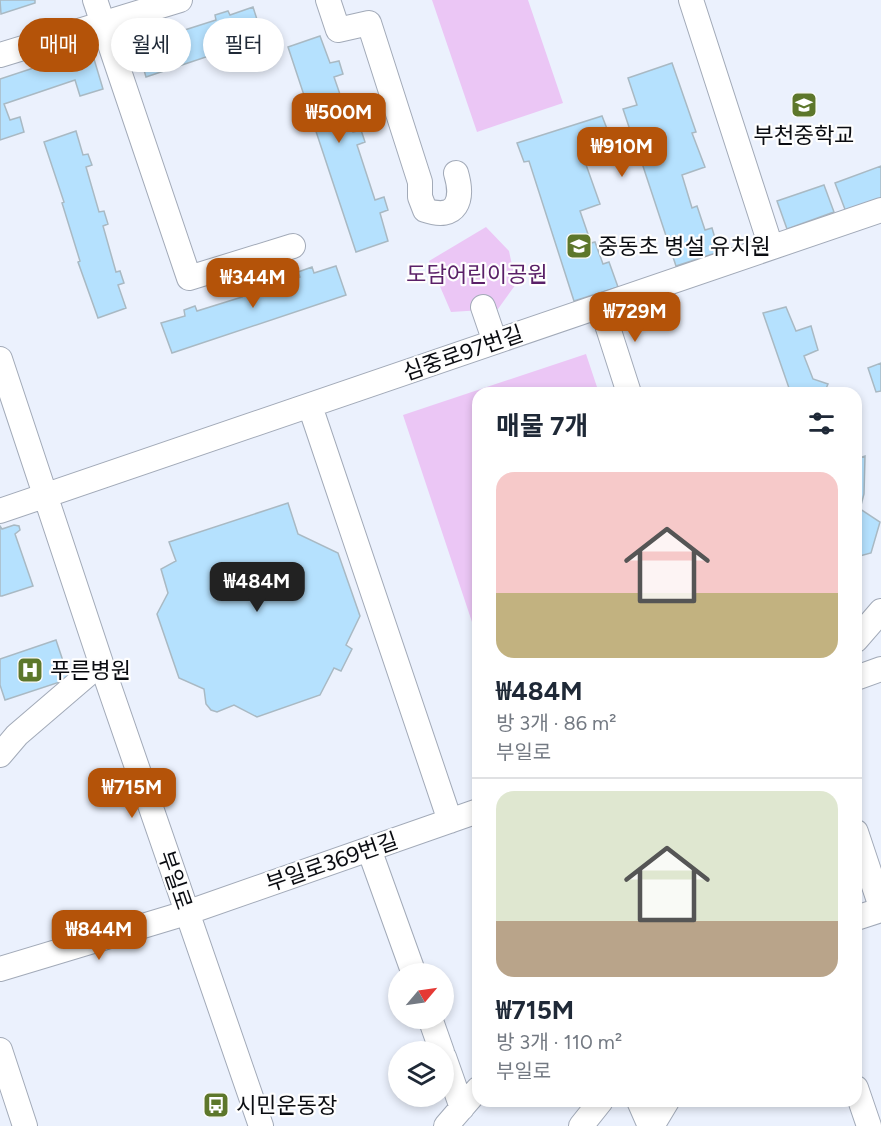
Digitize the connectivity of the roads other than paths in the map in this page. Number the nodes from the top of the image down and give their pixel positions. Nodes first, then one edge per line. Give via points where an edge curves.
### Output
1 (95, 0) edge
2 (180, 0) edge
3 (328, 0) edge
4 (691, 0) edge
5 (102, 24) junction
6 (0, 55) edge
7 (456, 173) dead end
8 (881, 210) edge
9 (293, 246) dead end
10 (771, 248) junction
11 (601, 306) junction
12 (483, 307) dead end
13 (495, 342) junction
14 (0, 359) edge
15 (627, 387) edge
16 (310, 406) junction
17 (46, 497) junction
18 (0, 511) edge
19 (881, 611) edge
20 (862, 633) edge
21 (101, 663) junction
22 (881, 669) edge
23 (862, 676) edge
24 (0, 755) edge
25 (472, 813) edge
26 (450, 821) junction
27 (369, 849) junction
28 (862, 850) edge
29 (881, 909) edge
30 (186, 913) junction
31 (862, 916) edge
32 (410, 963) edge
33 (0, 969) edge
34 (0, 1050) edge
35 (472, 1098) edge
36 (862, 1106) edge
37 (596, 1107) edge
38 (642, 1107) edge
39 (663, 1107) edge
40 (457, 1119) edge
41 (25, 1126) edge
42 (261, 1126) edge
43 (581, 1126) edge
44 (651, 1126) edge
45 (869, 1126) edge

1 - 5 street
2 - 5 street
3 - 7 street via 338,30 369,23 420,182 425,210 436,214 455,208 460,198
4 - 10 street
5 - 6 street
5 - 9 street via 189,278
8 - 10 street, 심중로97번길
10 - 11 street, 심중로97번길
11 - 13 street, 심중로97번길
11 - 15 street
12 - 13 street
13 - 16 street, 심중로97번길
14 - 17 street, 부일로
16 - 17 street, 심중로97번길
16 - 26 street
17 - 18 street, 심중로97번길
17 - 21 street, 부일로
19 - 20 street
21 - 24 street via 16,735
21 - 30 street, 부일로
22 - 23 street
25 - 26 street, 부일로369번길
26 - 27 street, 부일로369번길
27 - 30 street, 부일로369번길
27 - 32 street
28 - 29 street
29 - 31 street
30 - 33 street, 부일로369번길
30 - 42 street, 부일로
34 - 41 street
35 - 40 street
36 - 45 street
37 - 43 street
38 - 44 street
39 - 44 street

